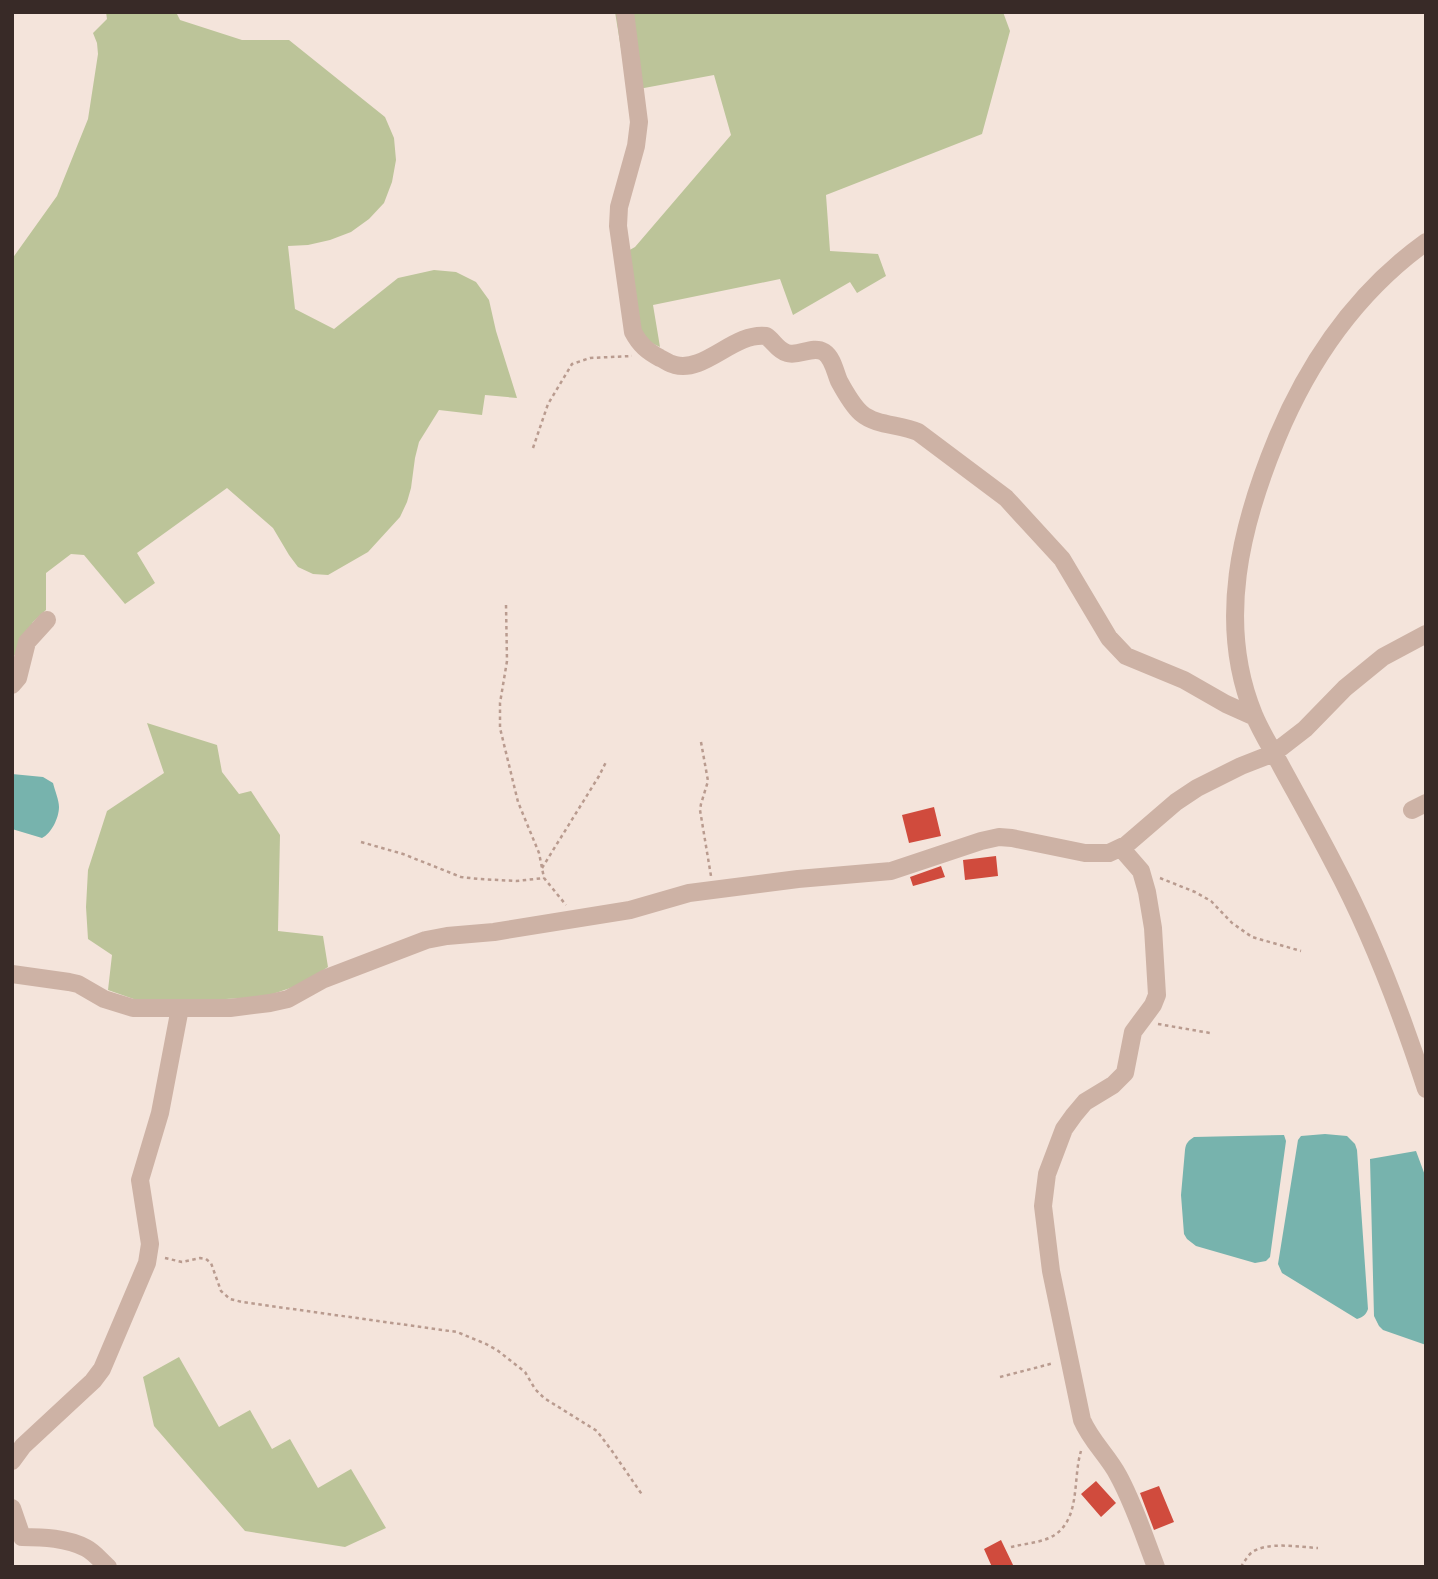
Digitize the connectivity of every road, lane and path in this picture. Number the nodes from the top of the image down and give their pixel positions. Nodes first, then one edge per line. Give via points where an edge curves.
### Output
1 (625, 12) edge
2 (1426, 242) edge
3 (656, 356) junction
4 (533, 449) dead end
5 (506, 605) dead end
6 (47, 620) dead end
7 (1426, 634) edge
8 (12, 685) edge
9 (1255, 717) junction
10 (701, 742) dead end
11 (1274, 753) junction
12 (606, 762) dead end
13 (361, 842) dead end
14 (1121, 848) junction
15 (542, 868) junction
16 (1140, 871) junction
17 (544, 878) junction
18 (714, 890) junction
19 (578, 919) junction
20 (1301, 951) dead end
21 (12, 974) edge
22 (180, 1008) junction
23 (1141, 1021) junction
24 (1210, 1032) dead end
25 (1426, 1089) edge
26 (150, 1244) junction
27 (1070, 1359) junction
28 (1000, 1377) dead end
29 (1090, 1435) junction
30 (12, 1461) edge
31 (643, 1496) dead end
32 (12, 1508) edge
33 (1011, 1547) dead end
34 (1318, 1548) dead end
35 (108, 1567) edge
36 (1156, 1567) edge
37 (1241, 1567) edge

1 - 3 street via 639,122 619,207 618,238 633,332
2 - 9 street via 1375,285 1331,339 1294,402 1264,469 1240,554 1235,607 1242,678
3 - 4 path via 590,358 572,364 548,404
3 - 9 street via 678,366 690,365 760,335 789,354 825,353 863,414 918,432 1006,498 1062,559 1108,638 1126,656
5 - 15 path via 507,661 500,728 518,802
6 - 8 street via 27,642 19,678
7 - 11 street via 1383,657
9 - 11 street
10 - 18 path via 708,780 700,810
11 - 14 street via 1197,788
11 - 25 street via 1351,897
12 - 15 path
13 - 17 path via 461,877
14 - 16 street
14 - 18 street via 1085,853 999,838 891,871
15 - 17 path
16 - 20 path via 1211,901 1252,937
16 - 23 street via 1153,928 1157,995
17 - 19 path
18 - 19 street
19 - 22 street via 426,940 324,979 288,999 230,1008
21 - 22 street via 78,984 133,1008
22 - 26 street via 160,1113 140,1180
23 - 24 path
23 - 27 street via 1131,1037 1125,1073 1073,1115 1047,1174 1043,1206 1051,1271
26 - 30 street via 147,1263 102,1369
26 - 31 path via 176,1262 211,1262 220,1292 230,1299 457,1332 486,1343 525,1372 544,1398 597,1432
27 - 28 path
27 - 29 street via 1082,1420
29 - 33 path via 1077,1464 1068,1523 1048,1538
29 - 36 street via 1122,1482
32 - 35 street via 22,1536 70,1542
34 - 37 path via 1259,1549

